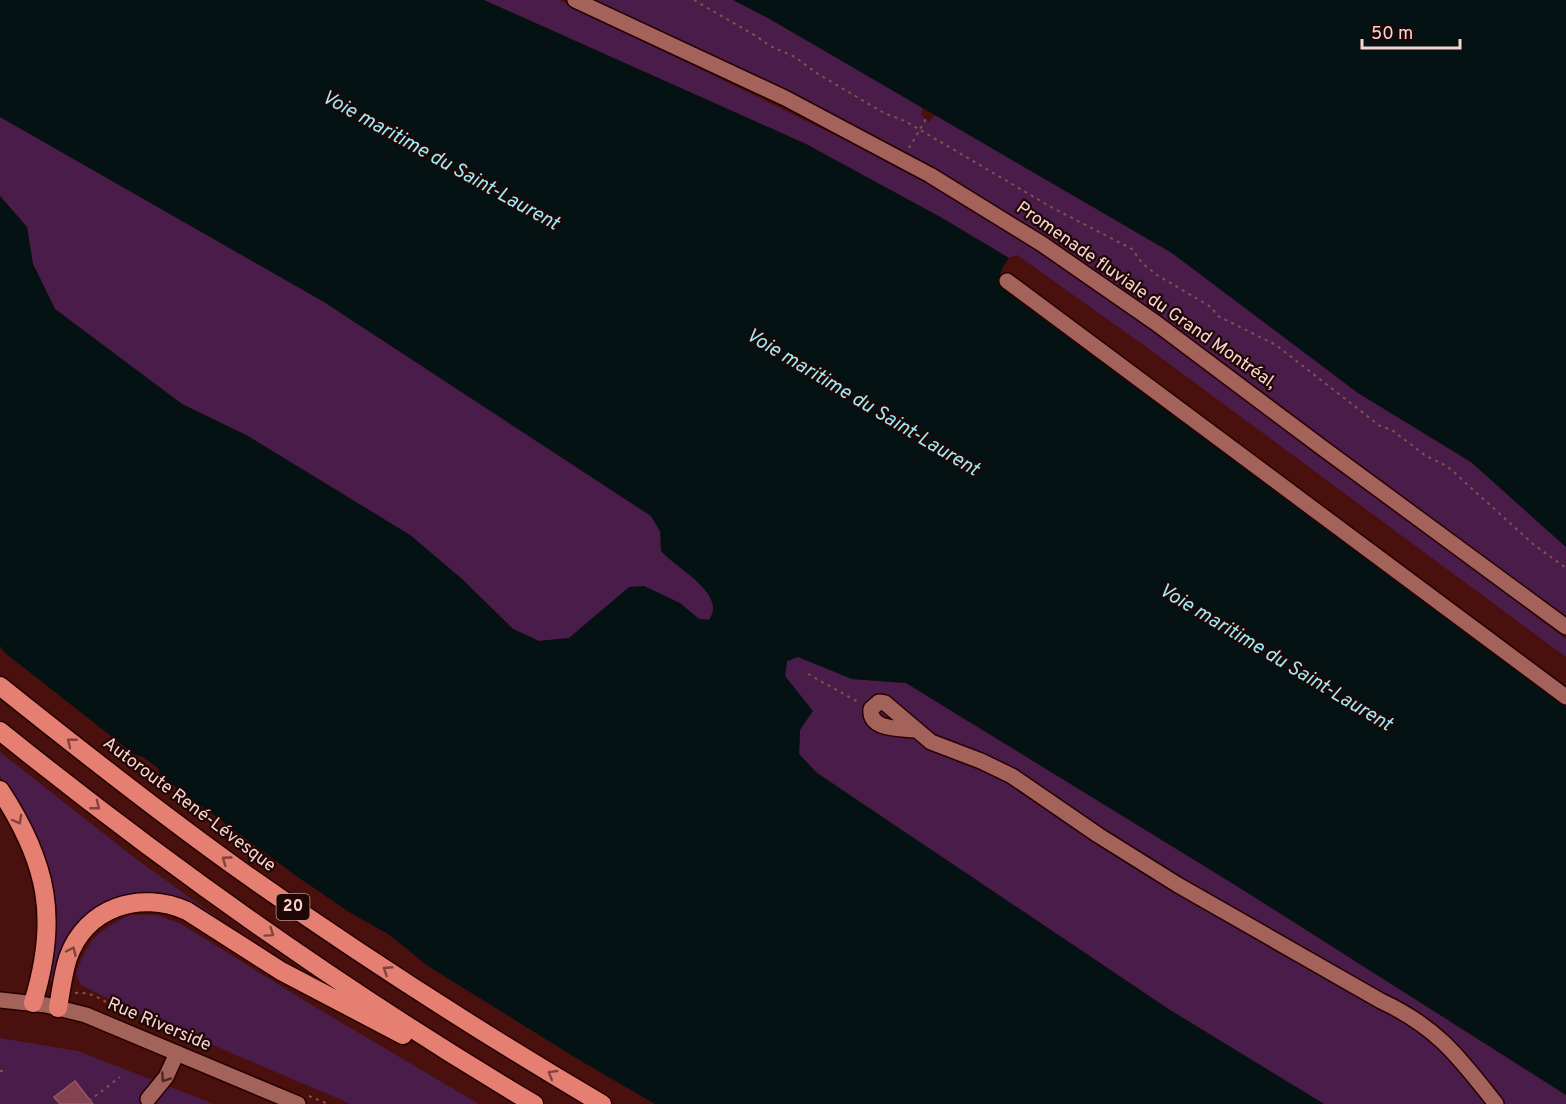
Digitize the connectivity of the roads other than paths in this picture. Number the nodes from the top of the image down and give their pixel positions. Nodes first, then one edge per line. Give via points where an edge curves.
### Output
1 (575, 0) edge
2 (1007, 281) dead end
3 (1566, 627) edge
4 (0, 686) edge
5 (1566, 697) edge
6 (871, 709) road end
7 (0, 731) edge
8 (0, 790) edge
9 (0, 1000) edge
10 (33, 1004) junction
11 (58, 1008) junction
12 (177, 1053) junction
13 (268, 1098) edge
14 (148, 1100) dead end
15 (526, 1100) edge
16 (298, 1104) edge
17 (602, 1104) edge
18 (1496, 1104) edge

1 - 3 street, Promenade fluviale du Grand Montréal, via 785,98 1000,217 1156,323
2 - 5 street
17 -> 4 highway, Autoroute René-Lévesque / 20 via 461,1018 276,896
6 - 18 street via 879,702 885,703 939,746 1012,776 1187,890 1408,1015 1448,1045
7 -> 15 highway, 20 via 250,919
8 -> 10 highway via 33,852 45,892 47,940
9 - 10 street, Rue Riverside
10 - 11 street, Rue Riverside
11 - 12 street, Rue Riverside via 102,1021
11 -> 15 highway via 68,958 90,924 120,906 162,902 194,915 281,971
12 - 13 street, Rue Riverside
12 -> 14 street via 166,1077
13 - 16 street, Rue Riverside

